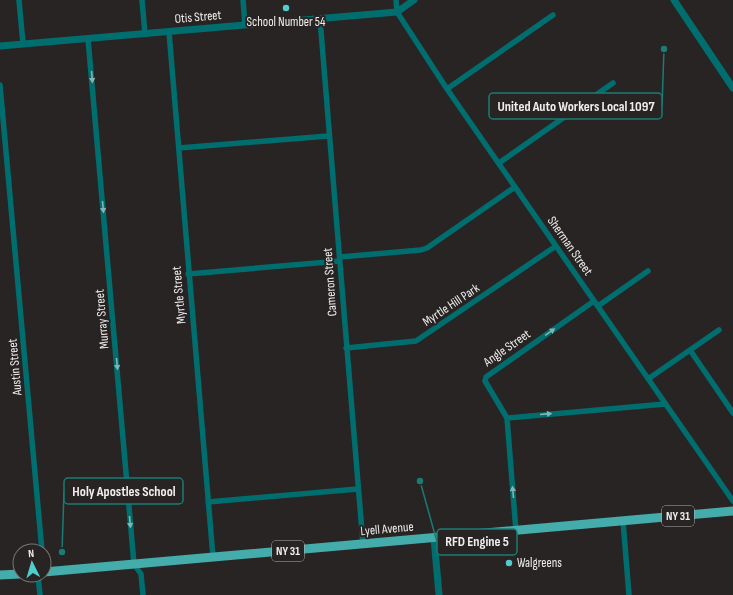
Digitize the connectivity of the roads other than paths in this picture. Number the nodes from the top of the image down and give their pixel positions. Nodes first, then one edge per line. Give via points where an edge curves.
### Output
1 (19, 0) edge
2 (142, 0) edge
3 (243, 0) edge
4 (396, 0) edge
5 (414, 0) edge
6 (674, 0) edge
7 (397, 12) junction
8 (553, 15) dead end
9 (320, 19) junction
10 (245, 25) junction
11 (168, 32) junction
12 (145, 34) junction
13 (88, 38) junction
14 (23, 44) junction
15 (0, 46) edge
16 (613, 83) dead end
17 (0, 85) edge
18 (733, 88) edge
19 (447, 89) junction
20 (328, 136) junction
21 (179, 148) junction
22 (499, 163) junction
23 (515, 187) junction
24 (556, 246) junction
25 (340, 259) junction
26 (648, 271) dead end
27 (188, 274) junction
28 (594, 301) junction
29 (598, 306) junction
30 (718, 330) dead end
31 (346, 348) junction
32 (690, 350) junction
33 (648, 379) junction
34 (665, 404) junction
35 (733, 413) edge
36 (507, 418) junction
37 (358, 489) junction
38 (733, 501) edge
39 (208, 502) junction
40 (733, 511) edge
41 (623, 521) junction
42 (516, 531) junction
43 (434, 538) junction
44 (41, 543) edge
45 (363, 544) junction
46 (213, 557) junction
47 (134, 564) junction
48 (52, 570) edge
49 (12, 574) edge
50 (0, 575) edge
51 (39, 583) edge
52 (40, 595) edge
53 (143, 595) edge
54 (439, 595) edge
55 (629, 595) edge

1 - 14 street
2 - 12 street
3 - 10 street
4 - 7 street, Sherman Street
5 - 7 street
6 - 18 street
7 - 9 street, Otis Street
7 - 19 street, Sherman Street
8 - 19 street
9 - 10 street, Otis Street
9 - 20 street, Cameron Street
10 - 11 street, Otis Street
11 - 12 street, Otis Street
11 - 21 street, Myrtle Street
12 - 13 street, Otis Street
13 - 14 street, Otis Street
13 -> 47 street, Murray Street
14 - 15 street, Otis Street
16 - 22 street
17 - 44 street, Austin Street
19 - 22 street, Sherman Street
20 - 21 street
20 - 25 street, Cameron Street
21 - 27 street, Myrtle Street
22 - 23 street, Sherman Street
23 - 24 street, Sherman Street
23 - 25 street via 427,248
24 - 28 street, Sherman Street
24 - 31 street, Myrtle Hill Park via 416,341
25 - 27 street
25 - 31 street, Cameron Street
26 - 29 street
27 - 39 street, Myrtle Street
28 - 29 street, Sherman Street
36 -> 28 street, Angle Street via 486,385 486,377
29 - 33 street, Sherman Street
30 - 32 street
31 - 37 street, Cameron Street
32 - 33 street
32 - 35 street
33 - 34 street, Sherman Street
36 -> 34 street
34 - 38 street, Sherman Street
42 -> 36 street, Angle Street
37 - 39 street
37 - 45 street, Cameron Street
39 - 46 street, Myrtle Street
40 - 41 main road, Lyell Avenue / NY 31
41 - 42 main road, Lyell Avenue / NY 31
41 - 55 street
42 - 43 main road, Lyell Avenue / NY 31
43 - 45 main road, Lyell Avenue / NY 31
43 - 54 street
45 - 46 main road, Lyell Avenue / NY 31
46 - 47 main road, Lyell Avenue / NY 31
47 - 48 main road, Lyell Avenue / NY 31
47 - 53 street, Murray Street via 141,574
49 - 50 main road
51 - 52 street

